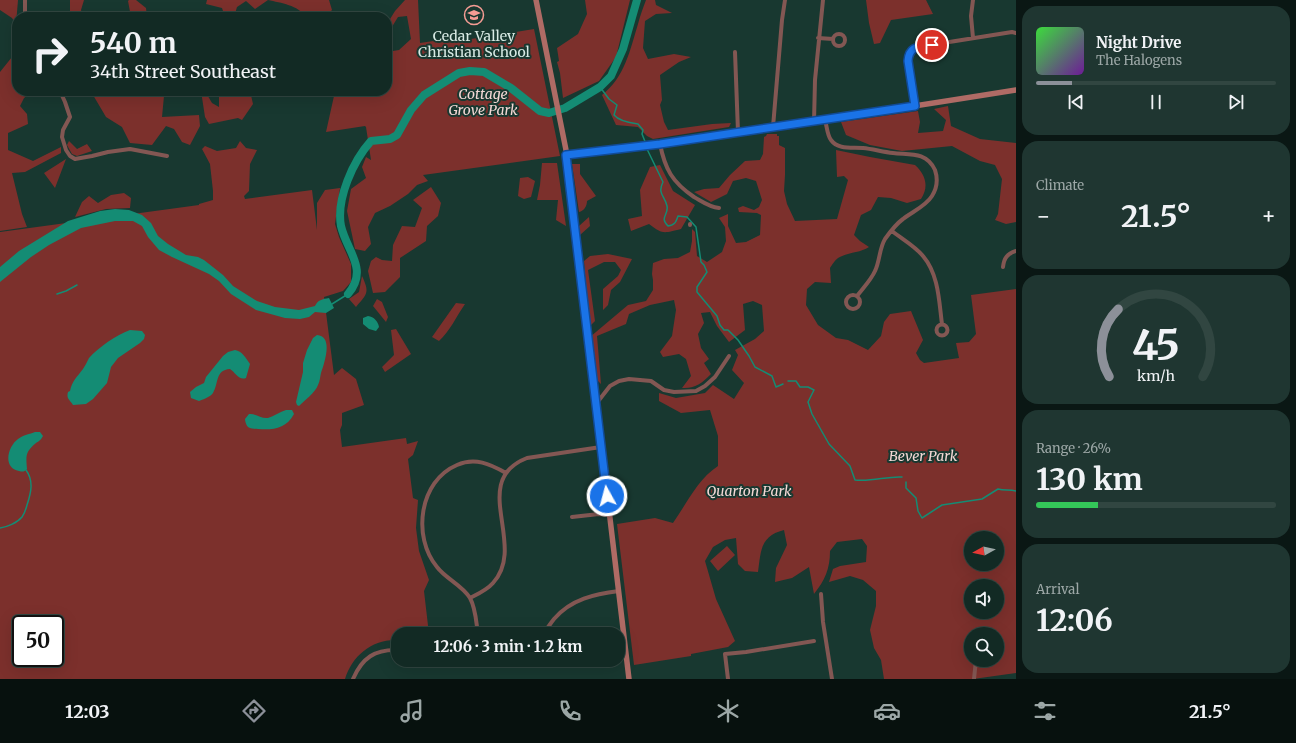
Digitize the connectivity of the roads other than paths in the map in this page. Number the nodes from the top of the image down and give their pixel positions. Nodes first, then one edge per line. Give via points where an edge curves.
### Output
1 (25, 0) edge
2 (536, 0) edge
3 (785, 0) edge
4 (823, 0) edge
5 (973, 0) edge
6 (25, 12) edge
7 (1016, 33) edge
8 (818, 38) junction
9 (973, 38) junction
10 (833, 39) dead end
11 (735, 52) dead end
12 (1016, 90) edge
13 (62, 96) edge
14 (915, 106) junction
15 (825, 120) junction
16 (814, 122) junction
17 (773, 127) junction
18 (738, 132) junction
19 (660, 144) junction
20 (566, 155) junction
21 (167, 156) dead end
22 (719, 208) dead end
23 (892, 231) junction
24 (1016, 251) edge
25 (1003, 267) dead end
26 (857, 296) dead end
27 (942, 324) dead end
28 (729, 356) dead end
29 (596, 405) junction
30 (601, 447) junction
31 (506, 473) junction
32 (609, 515) junction
33 (572, 517) dead end
34 (619, 591) junction
35 (821, 594) dead end
36 (470, 598) junction
37 (549, 626) edge
38 (477, 627) edge
39 (814, 641) dead end
40 (391, 649) edge
41 (975, 667) edge
42 (354, 679) edge
43 (629, 679) edge
44 (728, 679) edge
45 (832, 679) edge
46 (974, 679) edge

1 - 6 street
2 - 20 main road
3 - 17 street
4 - 8 street
5 - 9 street
7 - 9 street
8 - 10 street
8 - 16 street
9 - 14 street via 912,50 908,61
11 - 18 street
12 - 14 main road
13 - 21 street via 70,117 62,130 62,137 66,150 72,157 79,159 130,149
14 - 15 main road
15 - 16 main road
15 - 23 street via 831,141 837,145 913,154 929,161 933,167 937,183 931,198
16 - 17 main road
17 - 18 main road
18 - 19 main road
19 - 20 main road
19 - 22 street via 663,159 677,184 704,203
20 - 29 main road
23 - 26 street via 881,248 876,270
23 - 27 street via 923,256 932,270
24 - 25 street via 1009,253 1004,259
28 - 29 street via 715,378 696,391 674,392 664,390 651,381 629,379 610,386
29 - 30 main road
30 - 31 street via 527,458 518,461
30 - 32 main road
31 - 36 street via 501,482 499,495 505,559 494,582
31 - 36 street via 483,462 464,462 455,465 441,476 426,500 422,522 428,551 437,567
32 - 33 street via 588,514
32 - 34 main road
34 - 37 street via 580,599 560,613
34 - 43 main road
35 - 45 street
36 - 38 street
39 - 44 street via 725,654
40 - 42 street via 378,651 370,656 360,665
41 - 46 street

